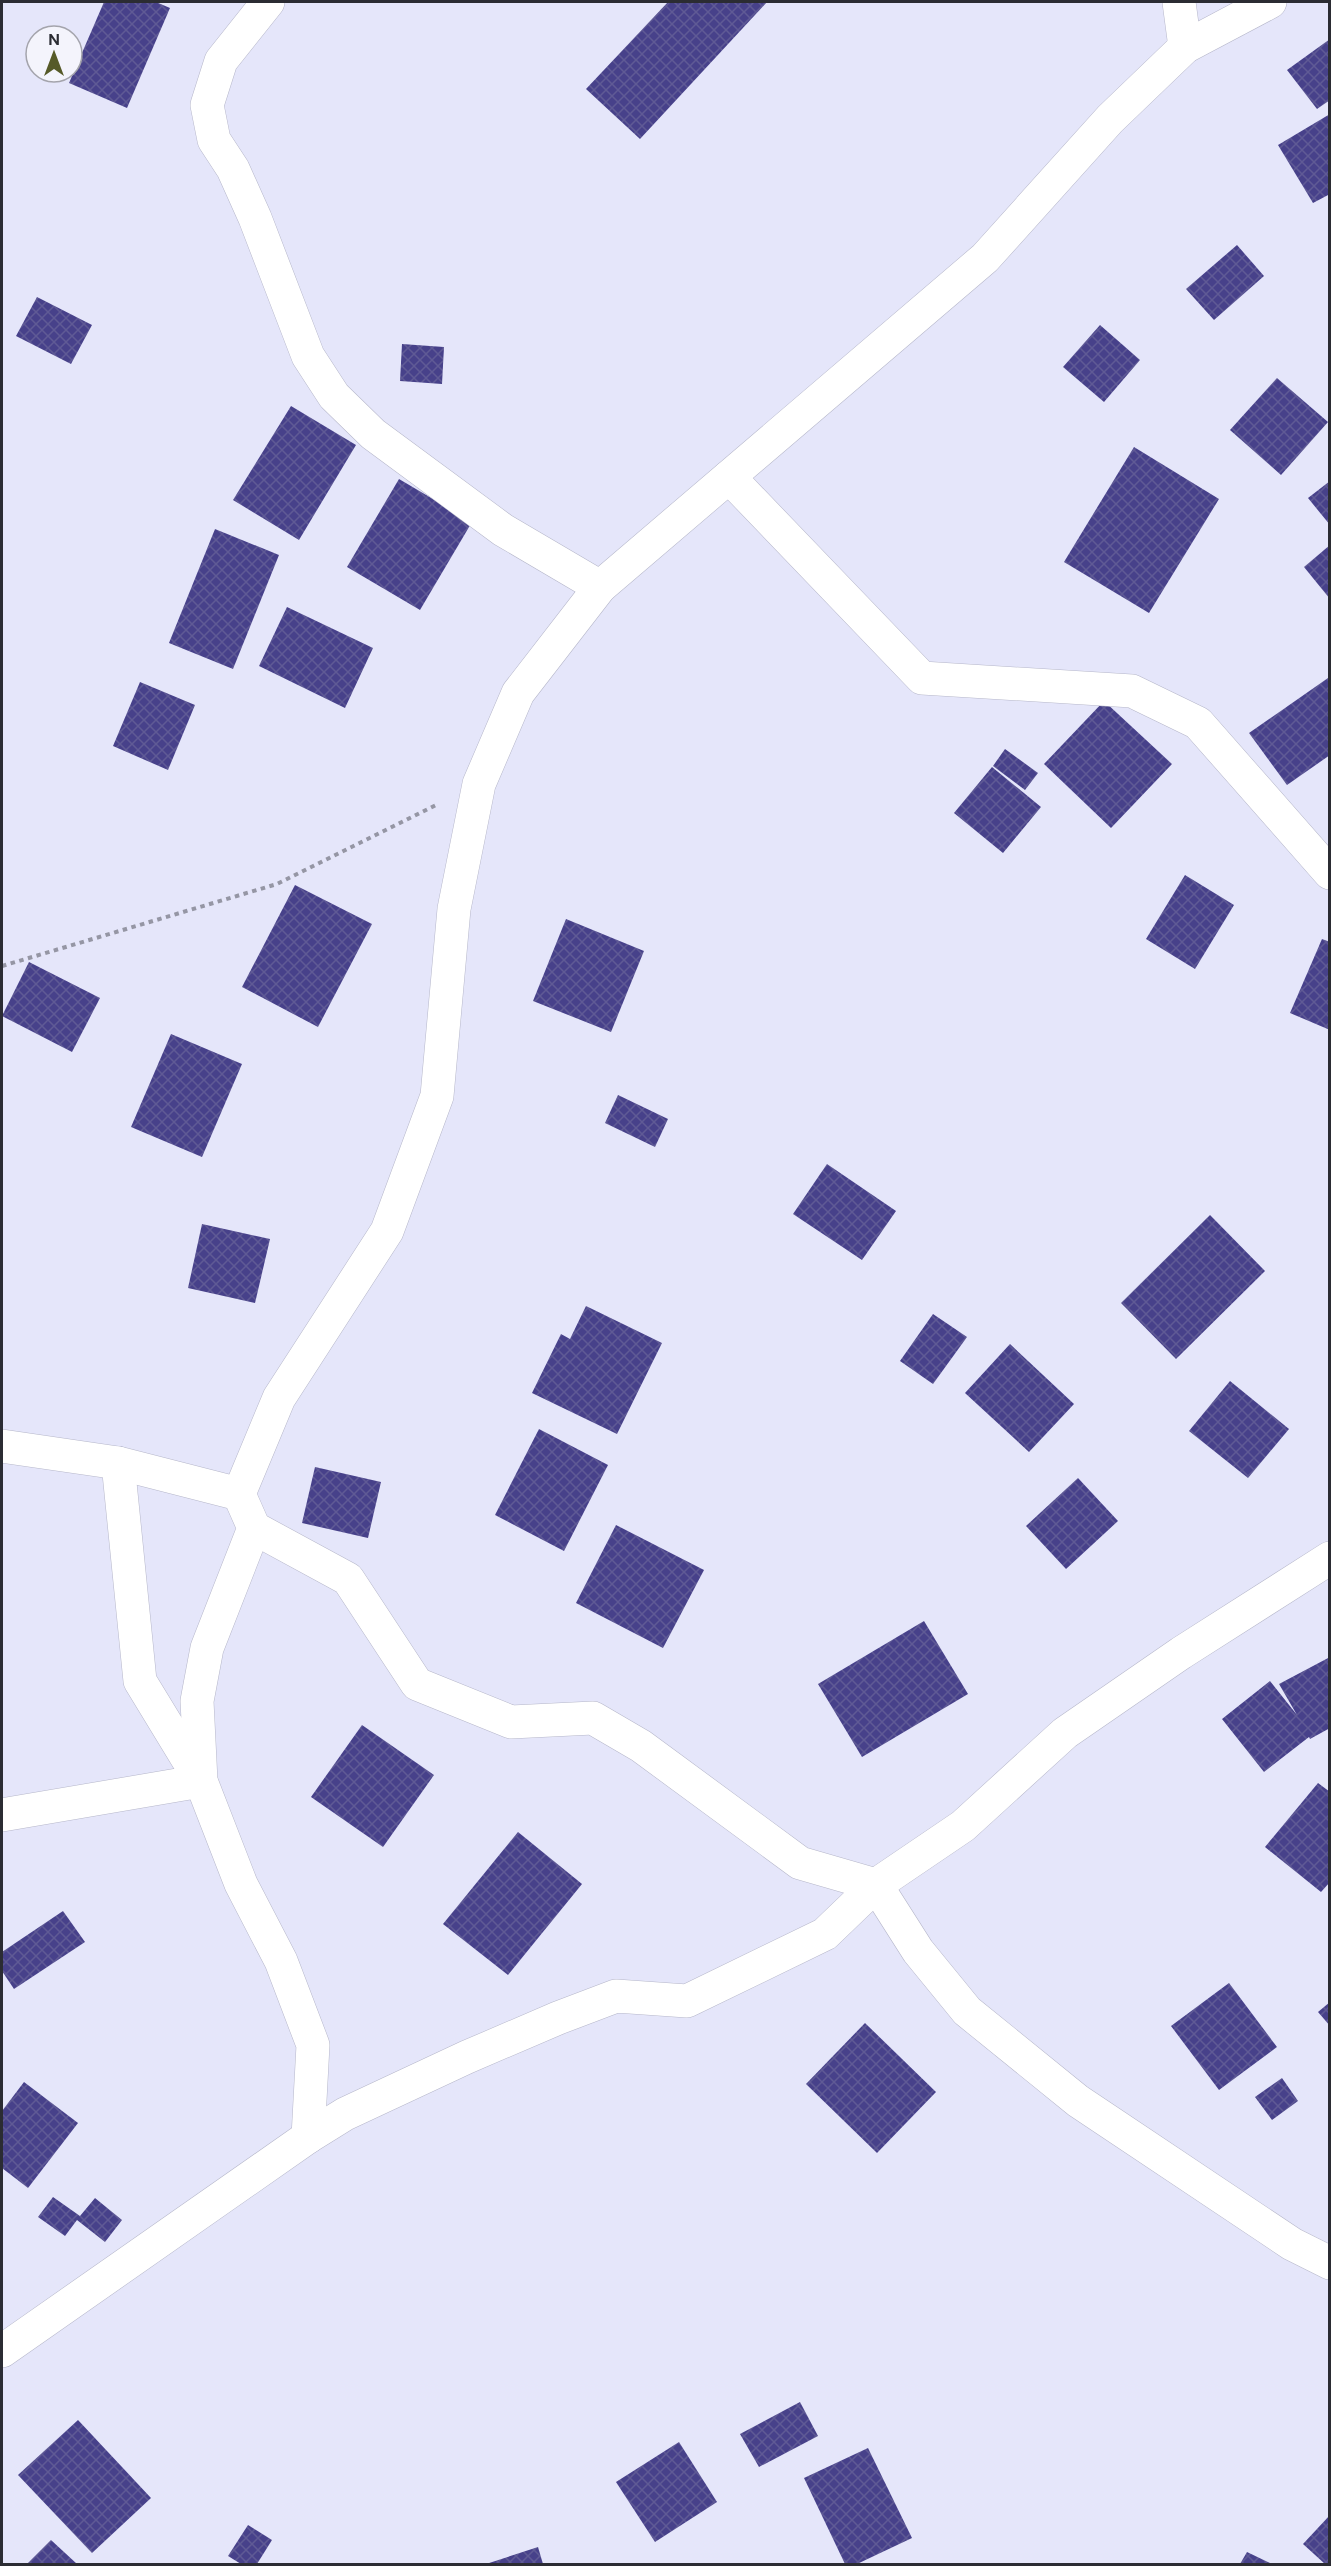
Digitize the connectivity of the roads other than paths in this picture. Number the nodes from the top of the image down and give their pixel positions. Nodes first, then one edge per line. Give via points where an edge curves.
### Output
1 (268, 2) edge
2 (1179, 2) edge
3 (1270, 2) edge
4 (1185, 47) junction
5 (729, 477) junction
6 (600, 587) junction
7 (1329, 873) edge
8 (2, 1446) edge
9 (118, 1463) junction
10 (239, 1494) junction
11 (254, 1528) junction
12 (1329, 1558) edge
13 (201, 1781) junction
14 (2, 1815) edge
15 (876, 1885) junction
16 (308, 2137) junction
17 (1329, 2263) edge
18 (2, 2350) edge

1 - 6 street via 221,61 207,105 214,140 233,169 255,218 308,356 334,396 373,434 503,530
2 - 4 street
3 - 4 street
4 - 5 street via 1110,119 985,258
5 - 6 street
5 - 7 street via 922,678 1132,692 1198,723
6 - 10 street via 518,693 478,784 454,909 437,1096 387,1231 279,1398
8 - 9 street
9 - 10 street
9 - 13 street via 140,1681
10 - 11 street
11 - 13 street via 207,1648 197,1701
11 - 15 street via 348,1579 417,1684 511,1722 593,1718 641,1746 800,1863
12 - 15 street via 1065,1733 963,1826
13 - 14 street
13 - 16 street via 241,1884 281,1961 313,2045
15 - 16 street via 825,1934 687,2001 616,1996 457,2062 345,2114
15 - 17 street via 918,1951 967,2011 1078,2101 1292,2244
16 - 18 street

